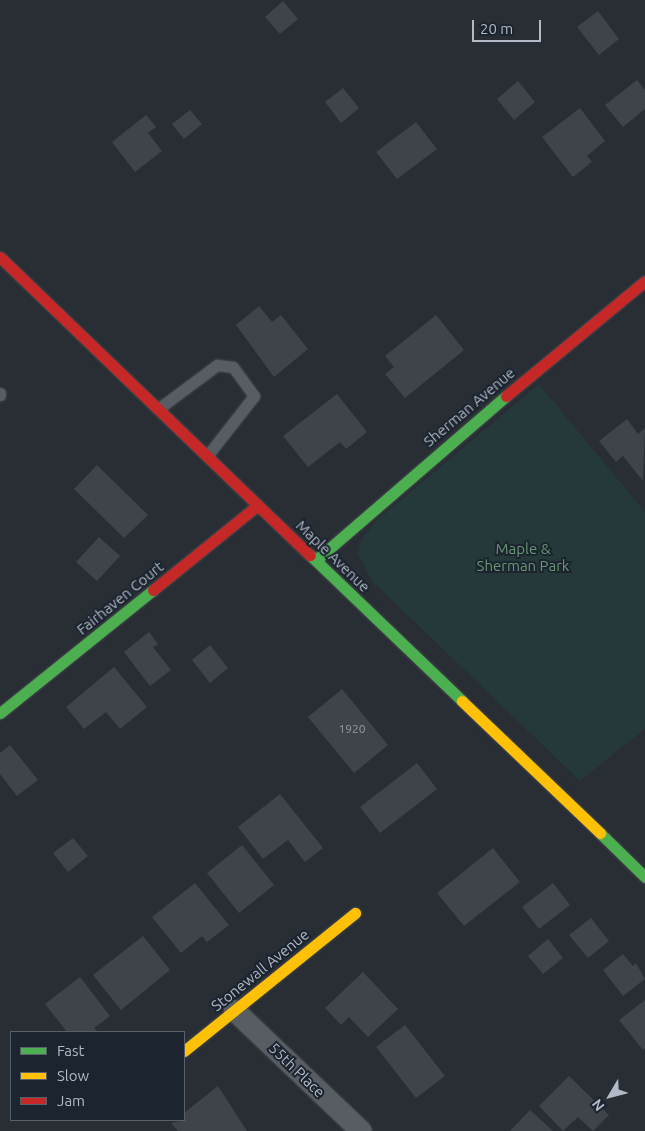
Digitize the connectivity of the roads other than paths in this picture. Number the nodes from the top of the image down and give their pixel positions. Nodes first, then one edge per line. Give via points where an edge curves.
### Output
1 (0, 257) edge
2 (645, 281) edge
3 (158, 409) junction
4 (207, 456) junction
5 (258, 505) junction
6 (316, 560) junction
7 (0, 713) edge
8 (645, 877) edge
9 (355, 913) dead end
10 (234, 1010) junction
11 (185, 1049) edge
12 (361, 1131) edge

1 - 3 street, Maple Avenue
2 - 6 street, Sherman Avenue via 348,527
3 - 4 street, Maple Avenue
3 - 4 lane via 217,365 233,367 254,396
4 - 5 street, Maple Avenue
5 - 6 street, Maple Avenue
5 - 7 street, Fairhaven Court
6 - 8 street, Maple Avenue
9 - 10 street, Stonewall Avenue
10 - 11 street, Stonewall Avenue
10 - 12 street, 55th Place

